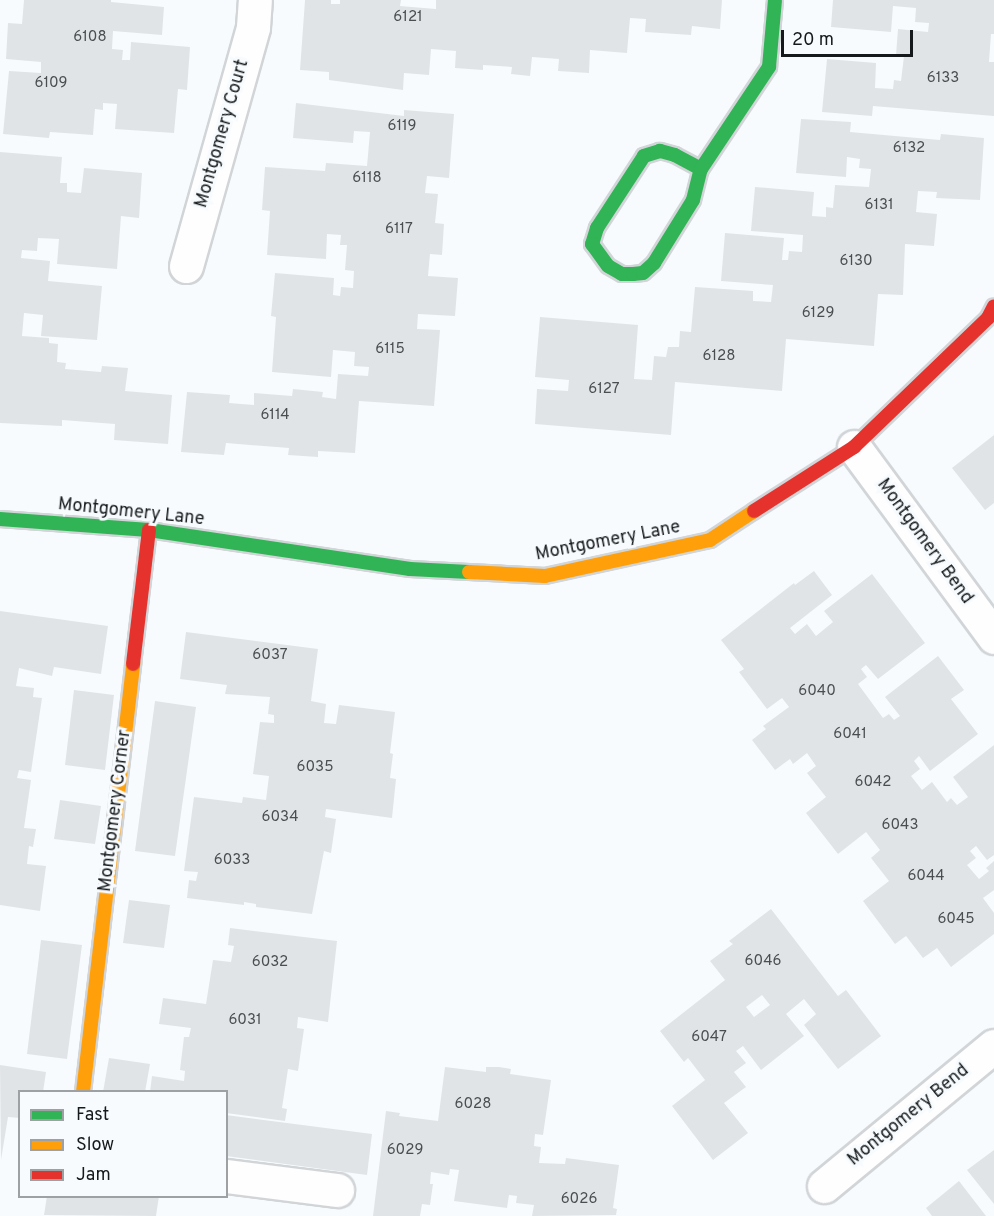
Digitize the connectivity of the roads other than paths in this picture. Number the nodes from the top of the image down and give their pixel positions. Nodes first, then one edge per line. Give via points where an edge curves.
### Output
1 (255, 0) edge
2 (774, 0) edge
3 (701, 169) junction
4 (186, 266) dead end
5 (994, 306) edge
6 (854, 447) junction
7 (0, 519) edge
8 (149, 530) junction
9 (994, 637) edge
10 (994, 1046) edge
11 (84, 1090) edge
12 (228, 1176) edge
13 (824, 1186) dead end
14 (337, 1190) dead end

1 - 4 street, Montgomery Court via 253,27
2 - 3 street via 769,67
3 - 3 street via 660,151 644,156 597,228 592,244 608,266 622,274 633,274 643,273 654,263 693,200
5 - 6 street, Montgomery Lane via 988,318
6 - 8 street, Montgomery Lane via 710,540 545,576 410,568
6 - 9 street, Montgomery Bend
7 - 8 street, Montgomery Lane
8 - 11 street, Montgomery Corner
10 - 13 street, Montgomery Bend
12 - 14 street

